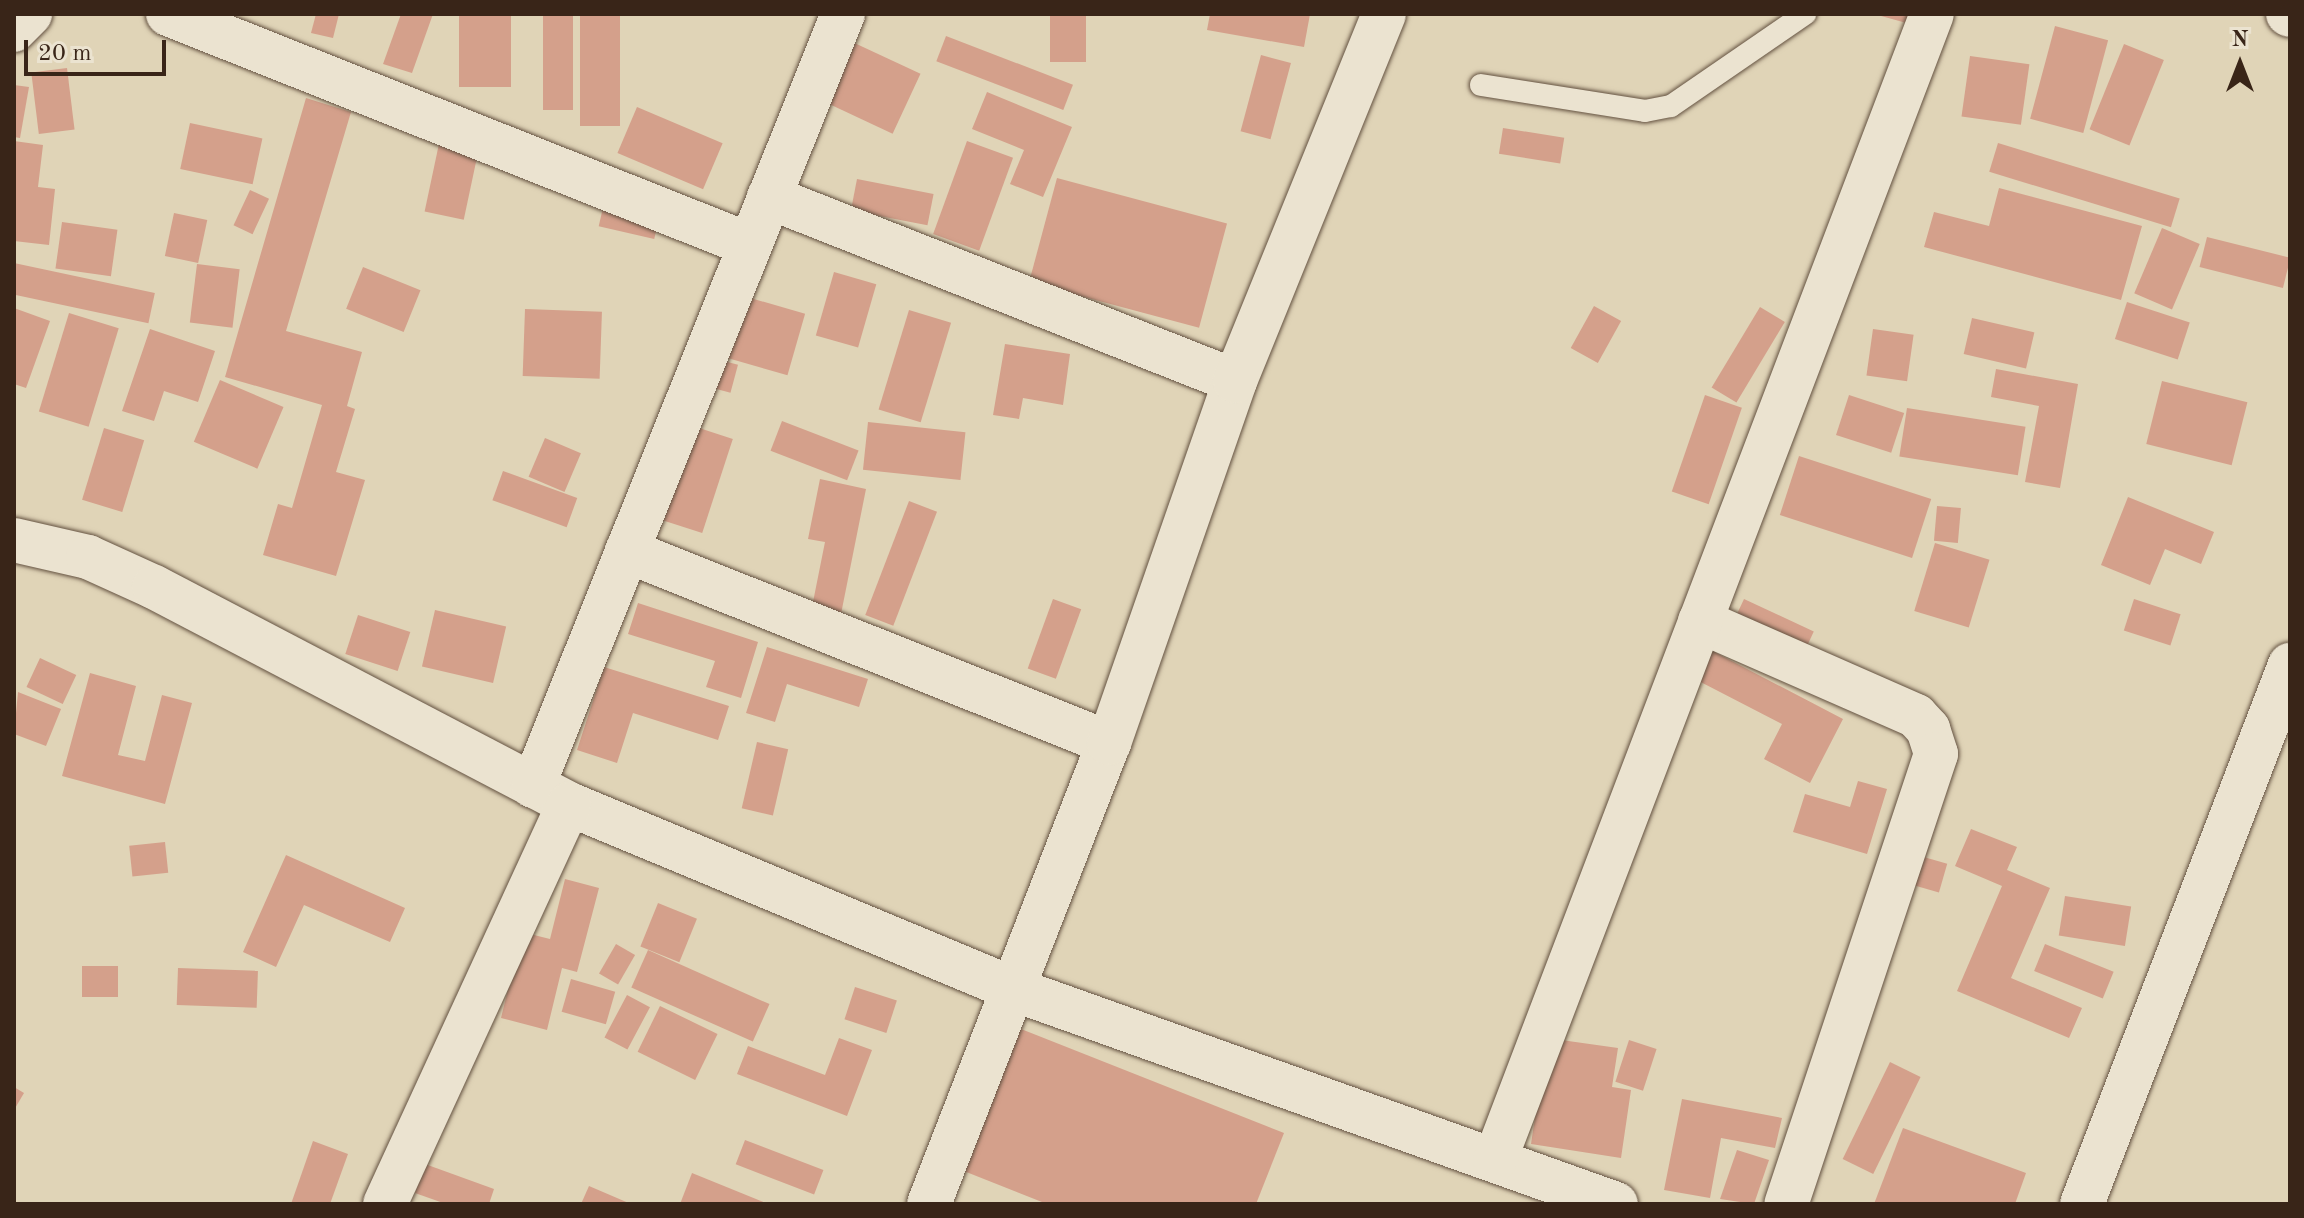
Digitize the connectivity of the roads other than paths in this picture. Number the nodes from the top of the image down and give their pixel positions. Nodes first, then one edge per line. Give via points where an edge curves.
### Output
1 (30, 14) edge
2 (168, 14) edge
3 (843, 14) edge
4 (1384, 14) edge
5 (1805, 14) edge
6 (1932, 14) edge
7 (14, 30) edge
8 (1481, 85) dead end
9 (769, 197) junction
10 (750, 245) junction
11 (1235, 381) junction
12 (14, 540) edge
13 (627, 551) junction
14 (1700, 621) junction
15 (2290, 665) edge
16 (1109, 743) junction
17 (551, 795) junction
18 (1013, 989) junction
19 (1495, 1160) junction
20 (385, 1204) edge
21 (929, 1204) edge
22 (1616, 1204) edge
23 (1786, 1204) edge
24 (2082, 1204) edge

1 - 7 street
2 - 10 street
3 - 9 street
4 - 11 street
5 - 8 lane via 1671,106 1645,111
6 - 14 street
9 - 10 street
9 - 11 street
10 - 13 street
11 - 16 street
12 - 17 street via 88,557 154,587
13 - 16 street
13 - 17 street
14 - 19 street
14 - 23 street via 1916,716 1928,729 1936,754
15 - 24 street
16 - 18 street
17 - 18 street
17 - 20 street
18 - 19 street
18 - 21 street
19 - 22 street

